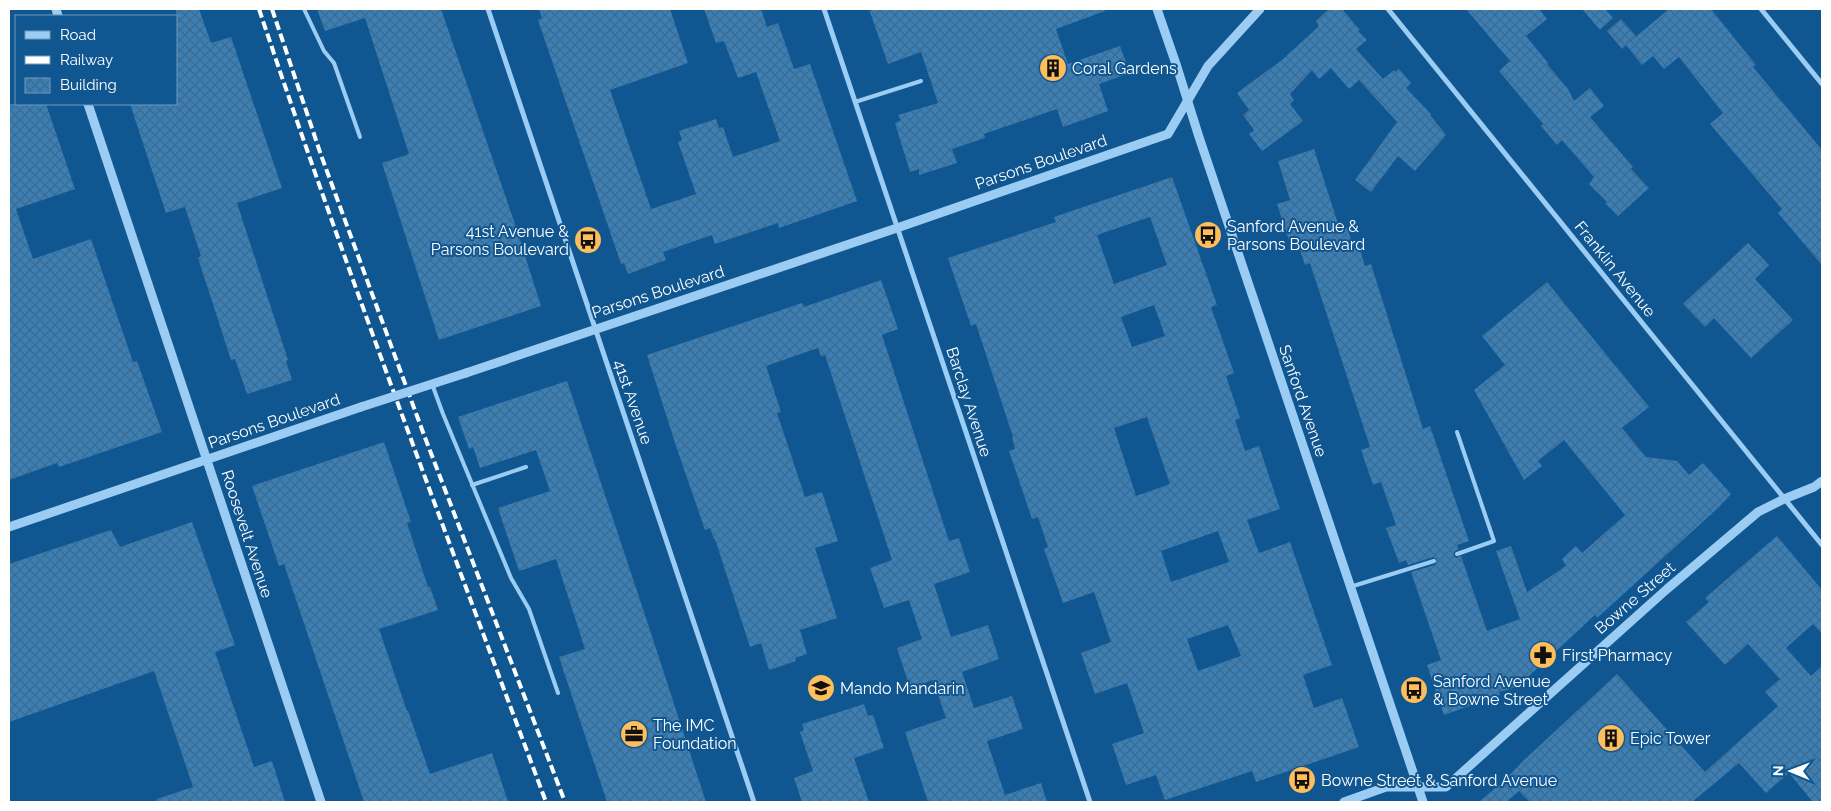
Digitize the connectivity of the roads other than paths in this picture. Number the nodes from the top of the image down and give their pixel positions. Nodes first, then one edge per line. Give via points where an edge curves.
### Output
1 (304, 9) edge
2 (488, 9) edge
3 (824, 9) edge
4 (1157, 9) edge
5 (1260, 9) edge
6 (1388, 9) edge
7 (1761, 9) edge
8 (921, 81) dead end
9 (1822, 84) edge
10 (1188, 101) junction
11 (855, 102) junction
12 (88, 105) edge
13 (360, 137) dead end
14 (898, 228) junction
15 (596, 329) junction
16 (432, 384) junction
17 (1457, 432) dead end
18 (207, 460) junction
19 (526, 467) dead end
20 (1822, 481) edge
21 (472, 485) junction
22 (1784, 498) junction
23 (9, 527) edge
24 (1822, 545) edge
25 (1457, 554) dead end
26 (1434, 561) dead end
27 (1350, 587) junction
28 (558, 694) dead end
29 (1418, 788) junction
30 (321, 802) edge
31 (754, 802) edge
32 (1090, 802) edge
33 (1344, 802) edge
34 (1423, 802) edge

1 - 13 lane via 324,51 334,63
2 - 15 street, 41st Avenue
3 - 11 street, Barclay Avenue
4 - 10 street, Sanford Avenue
5 - 10 street, Parsons Boulevard via 1208,66
6 - 22 street, Franklin Avenue
7 - 9 street
8 - 11 lane
10 - 14 street, Parsons Boulevard via 1168,134
10 - 27 street, Sanford Avenue
11 - 14 street, Barclay Avenue
12 - 18 street, Roosevelt Avenue
14 - 15 street, Parsons Boulevard
14 - 32 street, Barclay Avenue
15 - 16 street, Parsons Boulevard, bridge
15 - 31 street, 41st Avenue
16 - 18 street, Parsons Boulevard, bridge
16 - 21 lane
17 - 25 lane via 1494,541
18 - 23 street, Parsons Boulevard
18 - 30 street, Roosevelt Avenue
19 - 21 lane
20 - 22 street, Bowne Street via 1814,488
21 - 28 lane via 511,578 529,609
22 - 24 street, Franklin Avenue
22 - 29 street, Bowne Street via 1758,512 1705,557 1446,787
26 - 27 lane
27 - 29 street, Sanford Avenue
29 - 33 street, Bowne Street via 1386,787
29 - 34 street, Sanford Avenue

